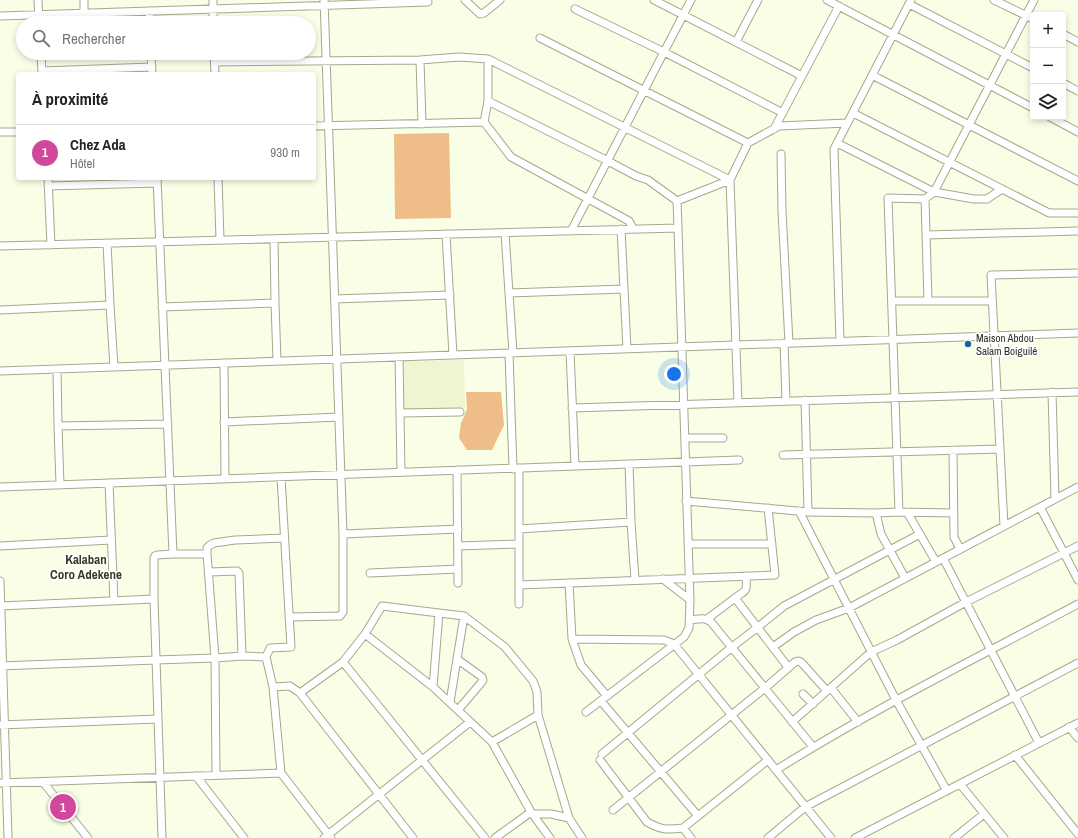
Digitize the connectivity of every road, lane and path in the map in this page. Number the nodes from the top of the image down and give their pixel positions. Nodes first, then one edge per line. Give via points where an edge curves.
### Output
1 (38, 0) edge
2 (84, 0) edge
3 (213, 0) edge
4 (465, 0) edge
5 (500, 0) edge
6 (654, 0) edge
7 (691, 0) edge
8 (758, 0) edge
9 (827, 0) edge
10 (994, 0) edge
11 (1034, 0) edge
12 (386, 2) edge
13 (428, 2) dead end
14 (910, 2) edge
15 (324, 3) edge
16 (839, 6) junction
17 (213, 9) junction
18 (575, 9) dead end
19 (149, 11) junction
20 (84, 14) junction
21 (38, 15) junction
22 (683, 15) junction
23 (0, 16) edge
24 (149, 16) edge
25 (213, 16) edge
26 (1026, 16) junction
27 (1030, 18) edge
28 (893, 34) junction
29 (1066, 36) edge
30 (540, 38) dead end
31 (736, 42) junction
32 (1078, 42) edge
33 (664, 52) junction
34 (1006, 54) junction
35 (488, 58) junction
36 (41, 60) edge
37 (151, 60) edge
38 (326, 60) junction
39 (420, 60) junction
40 (215, 62) joint
41 (1030, 66) edge
42 (152, 70) edge
43 (42, 72) edge
44 (215, 72) edge
45 (872, 75) junction
46 (802, 76) junction
47 (1065, 84) edge
48 (990, 85) junction
49 (644, 91) junction
50 (1078, 91) edge
51 (488, 101) junction
52 (1030, 106) edge
53 (783, 113) junction
54 (853, 113) junction
55 (1056, 120) edge
56 (484, 122) junction
57 (422, 124) junction
58 (847, 124) junction
59 (969, 125) junction
60 (316, 126) edge
61 (328, 126) junction
62 (625, 127) junction
63 (774, 129) junction
64 (0, 132) edge
65 (16, 132) edge
66 (1078, 132) edge
67 (748, 143) junction
68 (837, 143) junction
69 (781, 154) dead end
70 (608, 161) junction
71 (950, 162) junction
72 (48, 180) edge
73 (218, 180) edge
74 (730, 180) junction
75 (157, 181) edge
76 (1078, 181) edge
77 (48, 186) junction
78 (1002, 189) junction
79 (934, 192) junction
80 (588, 199) junction
81 (924, 199) junction
82 (677, 201) junction
83 (1078, 213) edge
84 (678, 228) junction
85 (621, 229) junction
86 (633, 229) junction
87 (571, 231) junction
88 (1078, 231) edge
89 (505, 232) junction
90 (446, 234) junction
91 (926, 235) junction
92 (332, 237) junction
93 (274, 239) junction
94 (220, 240) junction
95 (160, 242) junction
96 (107, 243) junction
97 (51, 245) junction
98 (0, 246) edge
99 (1078, 273) edge
100 (624, 289) junction
101 (509, 293) junction
102 (450, 296) junction
103 (335, 299) junction
104 (928, 301) junction
105 (992, 301) junction
106 (892, 302) junction
107 (275, 303) junction
108 (110, 305) junction
109 (162, 307) junction
110 (0, 310) edge
111 (1078, 333) edge
112 (994, 336) junction
113 (893, 339) junction
114 (840, 341) junction
115 (786, 343) junction
116 (736, 345) junction
117 (682, 347) junction
118 (626, 349) junction
119 (570, 351) junction
120 (511, 353) junction
121 (453, 355) junction
122 (399, 357) junction
123 (337, 359) junction
124 (277, 361) junction
125 (224, 363) junction
126 (165, 365) junction
127 (114, 367) junction
128 (57, 369) junction
129 (0, 371) edge
130 (1052, 392) junction
131 (1078, 392) edge
132 (997, 394) junction
133 (895, 398) junction
134 (805, 400) junction
135 (786, 401) junction
136 (738, 402) junction
137 (684, 404) junction
138 (572, 408) junction
139 (460, 412) dead end
140 (400, 413) junction
141 (339, 417) junction
142 (224, 422) junction
143 (168, 424) junction
144 (58, 426) junction
145 (685, 438) junction
146 (723, 438) dead end
147 (1000, 449) junction
148 (953, 450) junction
149 (897, 452) junction
150 (783, 455) dead end
151 (806, 455) junction
152 (739, 460) dead end
153 (685, 462) junction
154 (629, 464) junction
155 (575, 466) junction
156 (516, 468) junction
157 (457, 470) junction
158 (401, 472) junction
159 (341, 475) junction
160 (281, 477) junction
161 (226, 479) junction
162 (170, 481) junction
163 (109, 483) junction
164 (60, 485) junction
165 (0, 487) edge
166 (1078, 487) edge
167 (1055, 499) junction
168 (686, 501) junction
169 (1040, 507) junction
170 (768, 508) junction
171 (799, 511) junction
172 (808, 512) junction
173 (899, 512) junction
174 (907, 512) junction
175 (876, 513) junction
176 (954, 513) junction
177 (631, 522) junction
178 (1004, 526) junction
179 (519, 529) junction
180 (458, 530) junction
181 (343, 534) junction
182 (920, 534) junction
183 (284, 538) junction
184 (111, 540) junction
185 (519, 544) junction
186 (688, 544) junction
187 (772, 544) junction
188 (0, 546) edge
189 (458, 546) junction
190 (1078, 546) edge
191 (960, 549) junction
192 (889, 551) junction
193 (1064, 553) junction
194 (173, 554) junction
195 (207, 554) junction
196 (940, 560) junction
197 (458, 569) junction
198 (209, 572) junction
199 (370, 573) dead end
200 (746, 576) junction
201 (689, 578) junction
202 (905, 578) junction
203 (663, 579) junction
204 (834, 579) junction
205 (635, 580) junction
206 (1078, 580) edge
207 (0, 582) edge
208 (458, 583) dead end
209 (569, 583) junction
210 (519, 585) junction
211 (735, 598) junction
212 (154, 599) junction
213 (690, 600) junction
214 (114, 601) junction
215 (966, 602) junction
216 (519, 604) dead end
217 (1078, 604) edge
218 (0, 606) edge
219 (849, 608) junction
220 (439, 613) junction
221 (464, 616) junction
222 (289, 617) junction
223 (707, 619) junction
224 (690, 620) junction
225 (758, 627) junction
226 (365, 634) junction
227 (572, 639) junction
228 (674, 644) junction
229 (732, 647) junction
230 (773, 647) junction
231 (991, 650) junction
232 (871, 652) junction
233 (242, 656) junction
234 (266, 657) junction
235 (215, 658) junction
236 (457, 659) junction
237 (156, 660) junction
238 (343, 662) junction
239 (1078, 663) edge
240 (1, 666) edge
241 (788, 668) junction
242 (699, 674) junction
243 (273, 687) junction
244 (433, 687) junction
245 (765, 688) junction
246 (829, 689) junction
247 (300, 693) junction
248 (803, 694) dead end
249 (1015, 696) junction
250 (604, 698) junction
251 (896, 700) junction
252 (450, 702) junction
253 (813, 704) junction
254 (458, 710) junction
255 (586, 712) dead end
256 (538, 715) junction
257 (732, 715) junction
258 (158, 719) junction
259 (470, 722) junction
260 (792, 722) junction
261 (858, 722) junction
262 (1078, 723) edge
263 (2, 725) edge
264 (1069, 727) junction
265 (627, 732) junction
266 (1078, 738) edge
267 (492, 742) junction
268 (1039, 743) junction
269 (922, 745) junction
270 (813, 747) junction
271 (1015, 755) junction
272 (422, 760) junction
273 (768, 760) junction
274 (776, 770) junction
275 (661, 772) junction
276 (281, 773) junction
277 (216, 775) junction
278 (196, 776) junction
279 (160, 777) junction
280 (43, 782) junction
281 (3, 783) edge
282 (960, 784) junction
283 (947, 790) junction
284 (379, 794) junction
285 (628, 798) junction
286 (806, 807) junction
287 (612, 810) dead end
288 (531, 813) junction
289 (984, 814) junction
290 (698, 816) junction
291 (569, 818) junction
292 (683, 828) junction
293 (1078, 834) edge
294 (328, 837) edge
295 (772, 837) edge
296 (8, 838) edge
297 (88, 838) edge
298 (162, 838) edge
299 (244, 838) edge
300 (413, 838) edge
301 (485, 838) edge
302 (495, 838) edge
303 (550, 838) edge
304 (582, 838) edge
305 (692, 838) edge
306 (830, 838) edge
307 (855, 838) edge
308 (954, 838) edge
309 (1004, 838) edge

1 - 21 street
2 - 20 street
3 - 17 street
4 - 5 street via 480,14
6 - 22 street
7 - 22 street
8 - 31 street
9 - 16 street
10 - 26 street
11 - 26 street
12 - 13 street
12 - 15 street
14 - 28 street
14 - 34 street
15 - 17 street
15 - 38 street
16 - 28 street
16 - 46 street
17 - 19 street
17 - 25 street
18 - 33 street
19 - 20 street
19 - 24 street
20 - 21 street
21 - 23 street
22 - 31 street
22 - 33 street
26 - 27 street
26 - 34 street
28 - 45 street
28 - 48 street
29 - 32 street
30 - 49 street
31 - 46 street
33 - 49 street
33 - 53 street
34 - 41 street
34 - 48 street
35 - 39 street
35 - 51 street
35 - 62 street
36 - 43 street
37 - 42 street
38 - 39 street
38 - 40 street
38 - 61 street
39 - 57 street
40 - 44 street
42 - 43 street
45 - 54 street
45 - 59 street
46 - 53 street
47 - 50 street
48 - 52 street
48 - 59 street
49 - 62 street
49 - 67 street
51 - 56 street
51 - 70 street
53 - 63 street
54 - 58 street
54 - 71 street
55 - 66 street
56 - 57 street
56 - 80 street via 511,157
57 - 61 street
58 - 63 street via 779,126
58 - 68 street
59 - 71 street
59 - 76 street
60 - 61 street
61 - 92 street
62 - 70 street
62 - 74 street
63 - 67 street
64 - 65 street
67 - 74 street
68 - 79 street
68 - 114 street via 834,149
69 - 115 street
70 - 80 street
70 - 82 street via 648,180
71 - 78 street
71 - 79 street
72 - 77 street
73 - 94 street
74 - 82 street
74 - 116 street
75 - 77 street
75 - 95 street
77 - 97 street
78 - 79 street via 987,199
78 - 83 street via 1049,213
79 - 81 street
80 - 86 street via 629,221
80 - 87 street
81 - 91 street
81 - 106 street via 888,198
82 - 84 street
84 - 86 street
84 - 117 street
85 - 86 street
85 - 87 street
85 - 100 street
87 - 89 street
88 - 91 street
89 - 90 street
89 - 101 street
90 - 92 street
90 - 102 street
91 - 104 street
92 - 93 street
92 - 103 street
93 - 94 street
93 - 107 street
94 - 95 street
95 - 96 street
95 - 109 street
96 - 97 street
96 - 108 street
97 - 98 street
99 - 105 street via 991,275
100 - 101 street
100 - 118 street
101 - 120 street
102 - 103 street
102 - 121 street
103 - 123 street
104 - 105 street
104 - 106 street
105 - 112 street
106 - 113 street
107 - 109 street
107 - 124 street
108 - 110 street
108 - 127 street
109 - 126 street
111 - 112 street
112 - 113 street
112 - 132 street
113 - 114 street
113 - 133 street
114 - 115 street
115 - 116 street
115 - 135 street
116 - 117 street
116 - 136 street
117 - 118 street
117 - 137 street
118 - 119 street
119 - 120 street
119 - 138 street
120 - 121 street
120 - 156 street
121 - 122 street
122 - 123 street
122 - 140 street
123 - 124 street
123 - 141 street
124 - 125 street
125 - 126 street
125 - 142 street
126 - 127 street
126 - 143 street
127 - 128 street
128 - 129 street
128 - 144 street
130 - 131 street
130 - 132 street
130 - 167 street
132 - 133 street
132 - 147 street
133 - 134 street
133 - 149 street
134 - 135 street
134 - 151 street
135 - 136 street
136 - 137 street
137 - 138 street
137 - 145 street
138 - 155 street
139 - 140 street
140 - 158 street
141 - 142 street
141 - 159 street
142 - 161 street
143 - 144 street
143 - 162 street
144 - 164 street
145 - 146 street
145 - 153 street
147 - 148 street
147 - 178 street
148 - 149 street
148 - 176 street
149 - 151 street
149 - 173 street
150 - 151 street
151 - 172 street
152 - 153 street
153 - 154 street
153 - 168 street
154 - 155 street
154 - 177 street
155 - 156 street
156 - 157 street
156 - 179 street
157 - 158 street
157 - 180 street
158 - 159 street
159 - 160 street
159 - 181 street
160 - 161 street
160 - 183 street
161 - 162 street
162 - 163 street
162 - 194 street
163 - 164 street
163 - 184 street
164 - 165 street
166 - 167 street
167 - 169 street
168 - 170 street
168 - 186 street
169 - 178 street
169 - 193 street
170 - 171 street
170 - 187 street
171 - 172 street
171 - 204 street
172 - 175 street
173 - 174 street
173 - 175 street
174 - 176 street
174 - 182 street
175 - 192 street via 881,534
176 - 191 street via 954,537
177 - 179 street
177 - 205 street
178 - 191 street
179 - 185 street
180 - 181 street
180 - 189 street
181 - 222 street via 343,612 340,616
182 - 192 street
182 - 196 street
183 - 195 street via 214,543 207,548
183 - 222 street
184 - 188 street
184 - 214 street
185 - 189 street
185 - 210 street
186 - 187 street
186 - 201 street
187 - 200 street via 775,575
189 - 197 street
190 - 193 street
191 - 196 street
192 - 202 street
192 - 204 street
193 - 206 street
193 - 215 street
194 - 195 street
194 - 212 street via 157,555 154,558
195 - 198 street
196 - 202 street
196 - 215 street
197 - 199 street
197 - 208 street
198 - 233 street via 239,573
198 - 235 street
200 - 201 street
200 - 211 street via 747,588
201 - 203 street
201 - 213 street
202 - 219 street
203 - 205 street
203 - 213 street
204 - 219 street
204 - 225 street via 784,606
205 - 209 street
207 - 218 street
209 - 210 street
209 - 227 street
210 - 216 street
211 - 223 street
211 - 225 street
212 - 214 street
212 - 237 street
213 - 224 street
214 - 218 street
215 - 231 street
215 - 232 street
217 - 231 street
218 - 240 street
219 - 230 street via 816,620
219 - 232 street
220 - 221 street
220 - 226 street via 382,606
220 - 244 street
221 - 236 street
221 - 256 street via 505,647 533,681 537,692
222 - 234 street via 291,647 270,648
223 - 224 street
223 - 229 street
224 - 228 street via 687,633
225 - 229 street
225 - 230 street
226 - 238 street
226 - 244 street
227 - 228 street via 664,640
227 - 250 street via 581,665
228 - 242 street
228 - 250 street
229 - 242 street
229 - 245 street
230 - 241 street
231 - 249 street
231 - 251 street
232 - 246 street
232 - 251 street
233 - 234 street
233 - 235 street
234 - 243 street
235 - 237 street
235 - 277 street
236 - 252 street
236 - 254 street via 483,680
237 - 240 street
237 - 258 street
238 - 247 street
238 - 272 street
239 - 249 street
240 - 263 street
241 - 245 street
241 - 246 street via 795,662 801,662
242 - 257 street
242 - 265 street
243 - 247 street via 290,686
243 - 276 street
244 - 252 street
245 - 257 street
245 - 260 street
246 - 253 street
246 - 261 street
247 - 284 street
248 - 253 street
249 - 268 street
249 - 269 street
250 - 255 street
250 - 265 street
251 - 261 street
251 - 269 street
252 - 254 street
253 - 260 street
254 - 259 street
256 - 267 street
256 - 291 street
257 - 273 street
257 - 275 street
258 - 263 street
258 - 279 street
259 - 267 street
259 - 272 street
260 - 270 street
261 - 270 street
262 - 264 street
263 - 281 street
264 - 266 street
264 - 268 street
265 - 275 street
265 - 285 street via 601,757
267 - 288 street
268 - 271 street
269 - 283 street
269 - 286 street
270 - 274 street
271 - 282 street
271 - 293 street
272 - 284 street
272 - 301 street
273 - 274 street
273 - 290 street
274 - 286 street
275 - 285 street
275 - 290 street
276 - 277 street
276 - 294 street
277 - 278 street
278 - 279 street
278 - 299 street
279 - 280 street
279 - 298 street
280 - 281 street
280 - 297 street
281 - 296 street
282 - 283 street
282 - 289 street
283 - 307 street
284 - 294 street
284 - 300 street
285 - 287 street
285 - 292 street via 647,822 658,828
286 - 295 street
286 - 306 street
288 - 291 street
288 - 302 street
288 - 303 street
289 - 308 street
289 - 309 street
290 - 292 street
291 - 304 street
292 - 305 street

